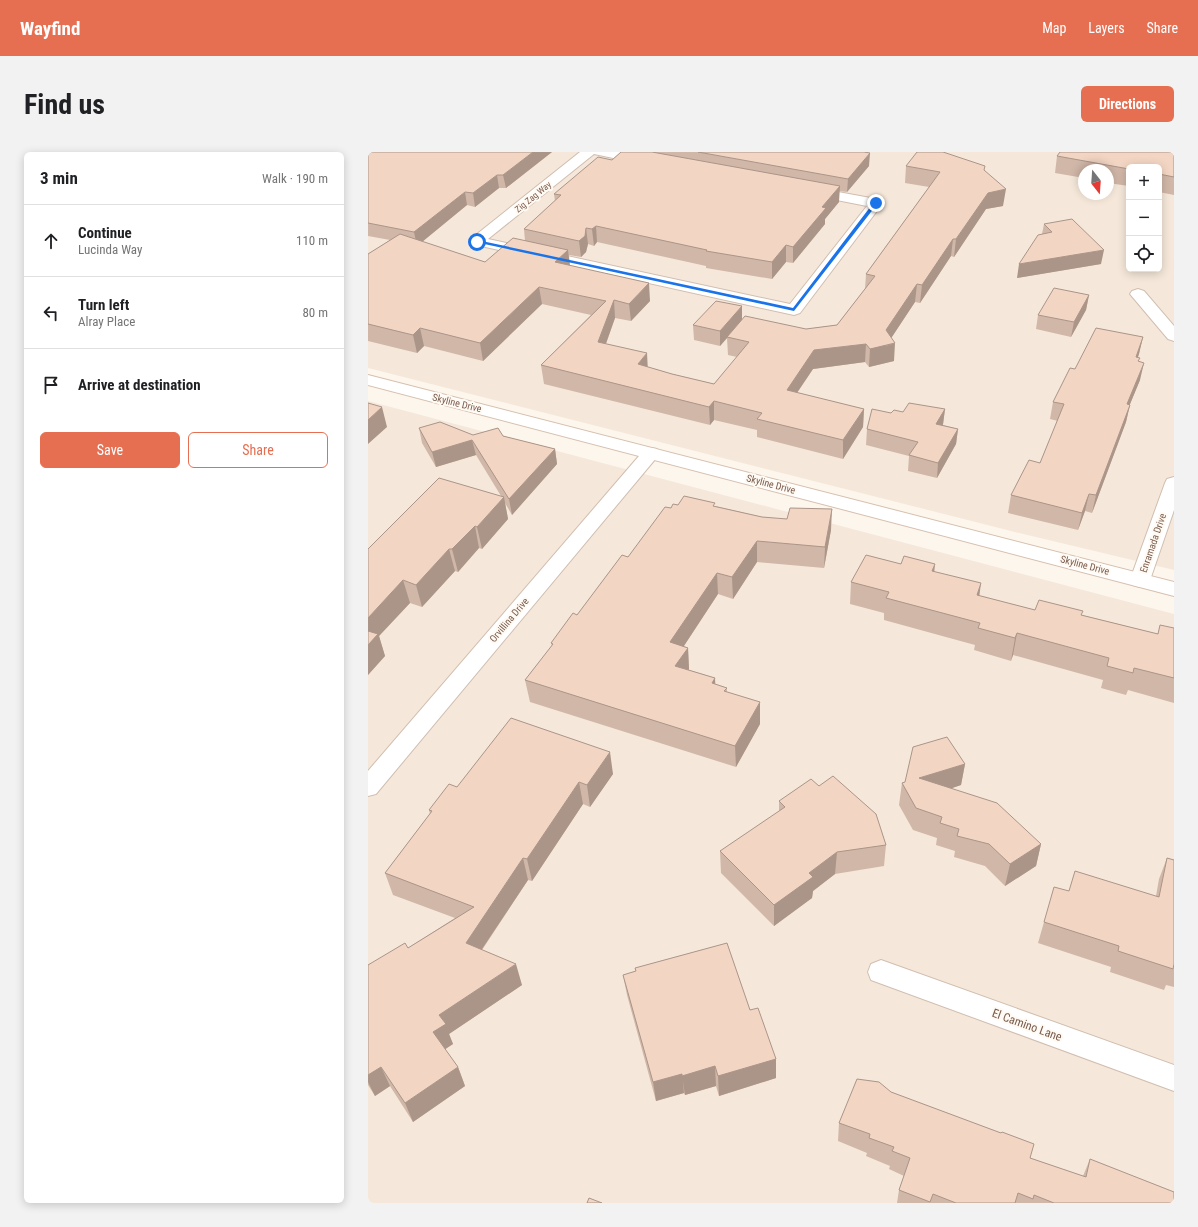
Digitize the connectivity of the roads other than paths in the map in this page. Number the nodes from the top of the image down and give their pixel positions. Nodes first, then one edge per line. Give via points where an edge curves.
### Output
1 (588, 152) edge
2 (599, 152) edge
3 (660, 163) edge
4 (799, 189) edge
5 (1138, 294) dead end
6 (1174, 336) edge
7 (368, 380) edge
8 (651, 453) junction
9 (1174, 483) edge
10 (1140, 580) junction
11 (1174, 588) edge
12 (368, 787) edge
13 (881, 972) dead end
14 (1174, 1078) edge

1 - 4 street, Zig Zag Way via 477,242 794,310 876,203
2 - 3 street
5 - 6 street
7 - 8 street, Skyline Drive
8 - 10 street, Skyline Drive
8 - 12 street, Orvillina Drive
9 - 10 street, Enramada Drive
10 - 11 street, Skyline Drive
13 - 14 street, El Camino Lane

